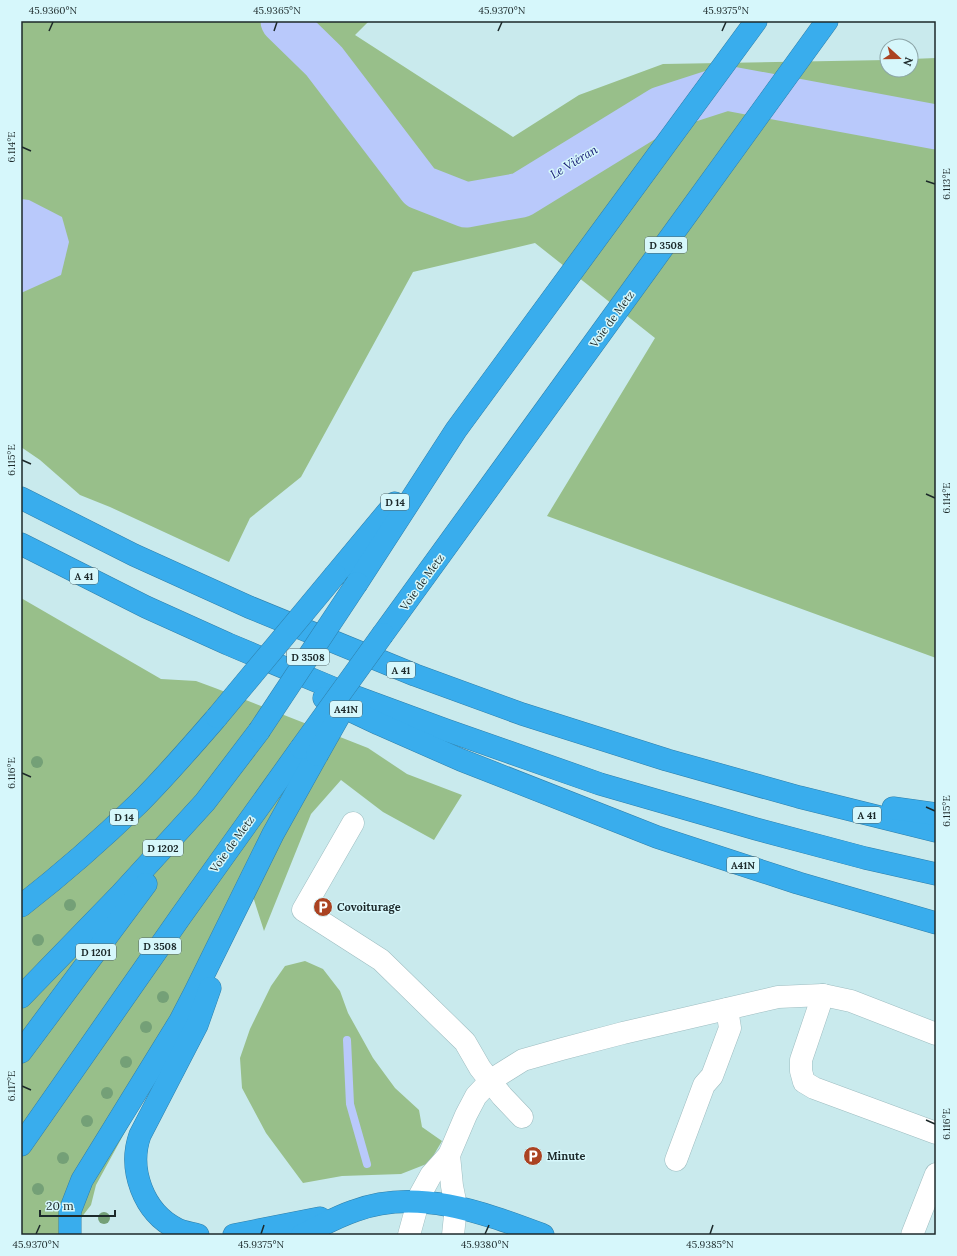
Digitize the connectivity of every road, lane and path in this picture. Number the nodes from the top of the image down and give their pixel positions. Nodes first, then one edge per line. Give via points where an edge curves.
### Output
1 (756, 21) edge
2 (827, 21) edge
3 (456, 430) junction
4 (21, 498) edge
5 (21, 544) edge
6 (146, 607) junction
7 (309, 752) junction
8 (799, 797) junction
9 (205, 802) junction
10 (936, 814) edge
11 (353, 823) dead end
12 (936, 831) edge
13 (936, 874) edge
14 (248, 883) junction
15 (21, 906) edge
16 (936, 923) edge
17 (823, 995) junction
18 (21, 997) edge
19 (727, 1009) junction
20 (936, 1034) edge
21 (21, 1052) edge
22 (491, 1080) junction
23 (522, 1117) dead end
24 (936, 1133) edge
25 (21, 1146) edge
26 (449, 1155) junction
27 (676, 1160) dead end
28 (936, 1174) edge
29 (418, 1202) junction
30 (456, 1206) junction
31 (355, 1210) junction
32 (70, 1235) edge
33 (198, 1235) edge
34 (234, 1235) edge
35 (302, 1235) edge
36 (409, 1235) edge
37 (453, 1235) edge
38 (543, 1235) edge
39 (912, 1235) edge

1 - 3 highway, D 3508
2 - 7 highway, Voie de Metz / D 3508, bridge via 383,634
3 - 9 highway, D 3508, bridge via 259,731
3 - 15 highway, D 14, bridge via 173,767 139,803 70,867
4 - 8 highway, A 41 via 134,555 228,598 415,676 651,756
5 - 6 highway, A 41
6 - 13 highway, A 41 via 340,691 600,784 778,835
6 - 16 highway, A41N via 214,646 461,760 657,837
7 - 14 highway
7 - 25 highway, Voie de Metz / D 3508 via 181,916
8 - 10 highway
8 - 12 highway, A 41
9 - 18 highway, D 1202 via 121,894
9 - 21 highway, D 1201
11 - 22 lane via 303,910 380,960 465,1042 480,1068
14 - 32 highway via 180,1021 82,1180 70,1211
14 - 33 highway via 197,1025 136,1144 135,1167 145,1197 162,1218 177,1229
17 - 19 lane via 778,997
17 - 20 lane via 850,1001
17 - 24 lane via 801,1060 804,1082
19 - 22 lane via 623,1033 537,1064 513,1066
19 - 27 lane via 730,1028 712,1076 704,1085
22 - 23 lane
22 - 26 lane via 476,1096
26 - 29 lane via 431,1175
26 - 30 lane
28 - 39 lane
29 - 30 highway
29 - 31 highway via 380,1204
29 - 36 lane
30 - 37 lane
30 - 38 highway
31 - 34 highway
31 - 35 highway

